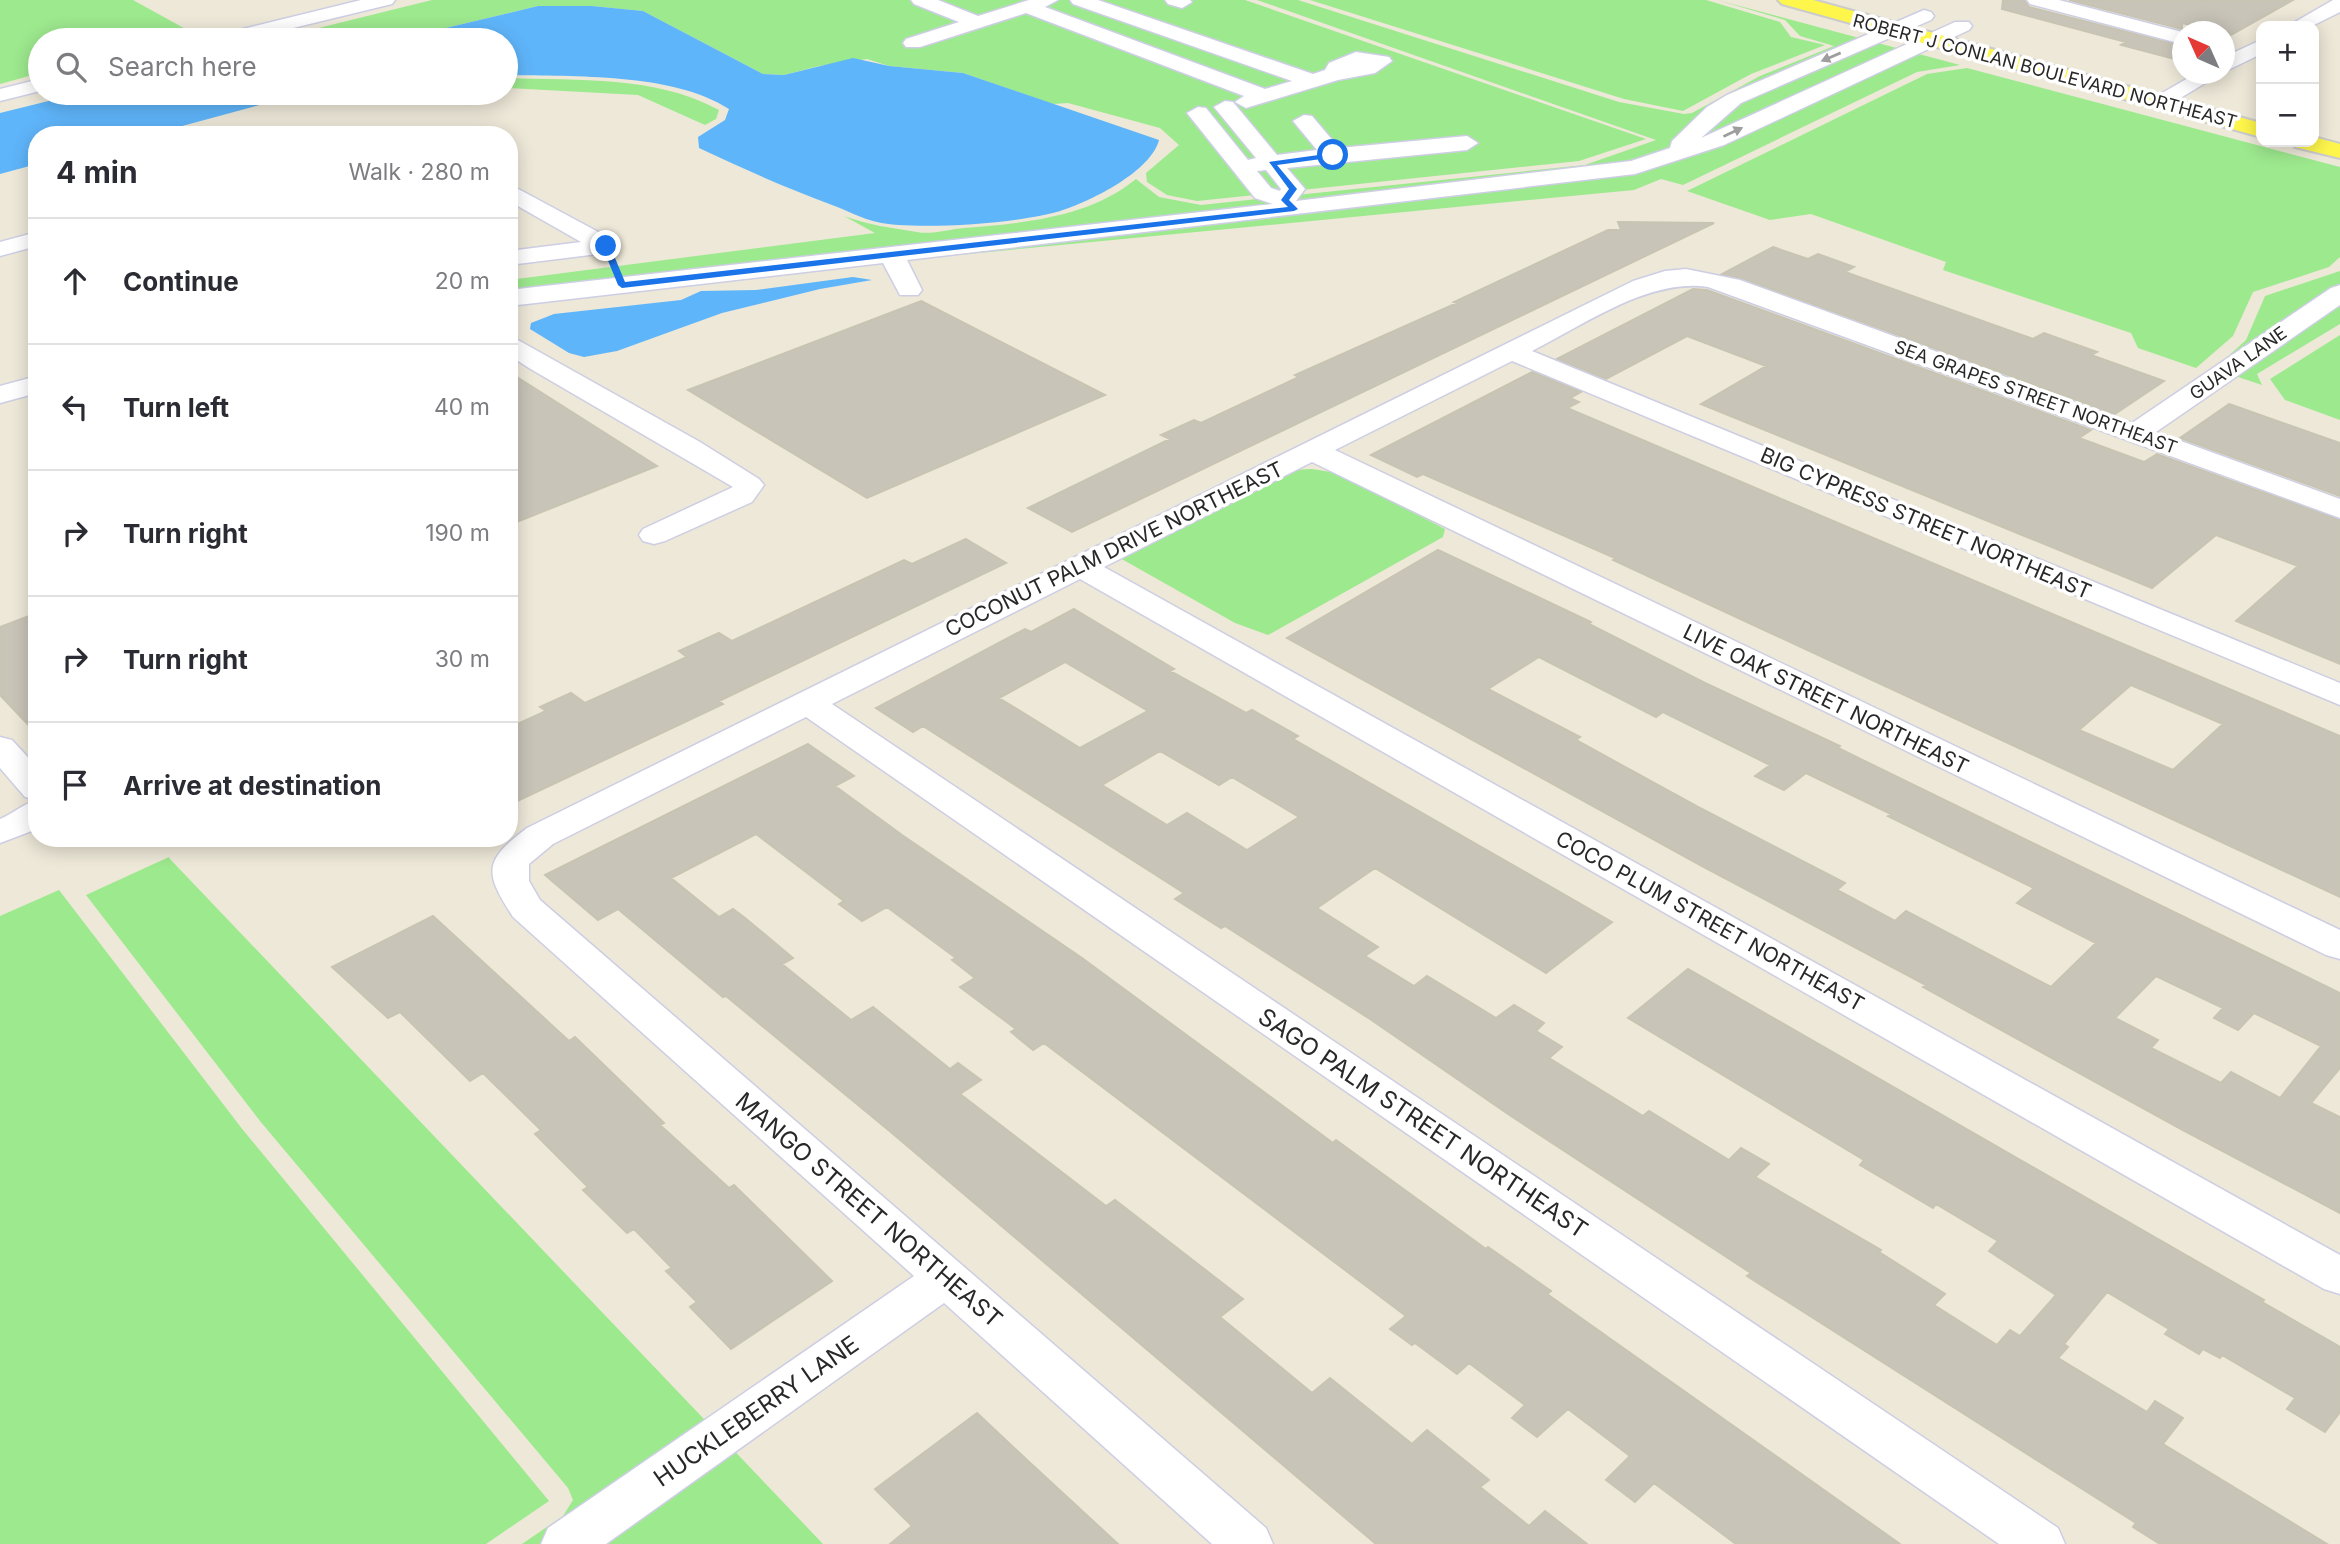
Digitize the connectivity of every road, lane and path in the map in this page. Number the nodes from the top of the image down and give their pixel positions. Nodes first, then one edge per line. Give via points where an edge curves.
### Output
1 (385, 0) edge
2 (921, 0) edge
3 (1048, 0) edge
4 (1080, 0) edge
5 (1788, 0) edge
6 (1865, 0) edge
7 (2037, 0) edge
8 (2071, 3) edge
9 (340, 4) edge
10 (2340, 4) edge
11 (1027, 7) junction
12 (1924, 16) junction
13 (2308, 21) edge
14 (977, 22) junction
15 (1962, 26) junction
16 (261, 28) edge
17 (1894, 30) junction
18 (2172, 35) edge
19 (1931, 41) junction
20 (914, 43) dead end
21 (2235, 49) edge
22 (2253, 50) edge
23 (2235, 60) edge
24 (1335, 74) dead end
25 (1312, 81) junction
26 (1766, 84) junction
27 (2192, 84) edge
28 (2186, 87) junction
29 (28, 88) edge
30 (0, 95) edge
31 (1809, 96) junction
32 (1267, 97) junction
33 (2156, 103) junction
34 (2256, 106) edge
35 (1218, 116) junction
36 (1304, 121) dead end
37 (2319, 122) edge
38 (2340, 128) edge
39 (2256, 129) edge
40 (1467, 143) dead end
41 (2319, 146) edge
42 (1256, 147) junction
43 (2340, 151) edge
44 (1333, 155) junction
45 (1669, 155) junction
46 (1237, 158) junction
47 (1272, 163) junction
48 (518, 196) edge
49 (1290, 204) junction
50 (28, 241) edge
51 (606, 246) junction
52 (0, 249) edge
53 (892, 254) junction
54 (518, 257) edge
55 (622, 285) junction
56 (1731, 285) joint
57 (909, 290) dead end
58 (2340, 293) edge
59 (518, 297) edge
60 (518, 349) edge
61 (1512, 352) junction
62 (28, 387) edge
63 (0, 395) edge
64 (2136, 433) junction
65 (1312, 451) junction
66 (2340, 509) edge
67 (653, 535) dead end
68 (1080, 566) junction
69 (2340, 695) edge
70 (807, 702) junction
71 (28, 820) edge
72 (0, 832) edge
73 (511, 864) joint
74 (2340, 946) edge
75 (2340, 1276) edge
76 (946, 1278) junction
77 (566, 1544) edge
78 (1248, 1544) edge
79 (2040, 1544) edge

1 - 9 street
2 - 14 street
3 - 11 street
4 - 25 street
5 - 17 main road, ROBERT J CONLAN BOULEVARD NORTHEAST
6 - 12 main road, ROBERT J CONLAN BOULEVARD NORTHEAST
7 - 8 street
8 - 18 street
9 - 16 street
10 - 13 street
11 - 14 street
11 - 32 street
12 - 15 main road, ROBERT J CONLAN BOULEVARD NORTHEAST
12 - 17 street
14 - 20 street
15 - 19 street
15 - 28 main road, ROBERT J CONLAN BOULEVARD NORTHEAST
17 - 19 main road, ROBERT J CONLAN BOULEVARD NORTHEAST
17 -> 26 street
19 - 31 street
19 - 33 main road, ROBERT J CONLAN BOULEVARD NORTHEAST
21 - 22 street
22 - 23 street
24 - 25 street
25 - 32 street
26 - 31 street
26 - 45 street via 1715,112
27 - 28 street
28 - 33 street
28 - 34 main road, ROBERT J CONLAN BOULEVARD NORTHEAST
29 - 30 street
45 -> 31 street via 1716,140
32 - 35 street
33 - 39 main road, ROBERT J CONLAN BOULEVARD NORTHEAST
35 - 42 street
35 - 46 street
36 - 44 street
37 - 38 main road
40 - 44 street
41 - 43 main road
42 - 46 street
42 - 47 street
44 - 47 street
45 - 49 street via 1635,167 1571,176
46 - 47 street
46 - 49 street via 1263,193
47 - 49 street via 1293,189
48 - 51 street
49 - 53 street
50 - 52 street
51 - 54 street
51 - 55 street
53 - 55 street
53 - 57 street
55 - 59 street
56 - 61 street, COCONUT PALM DRIVE NORTHEAST via 1699,276 1660,279
56 - 64 street, SEA GRAPES STREET NORTHEAST
58 - 64 street, GUAVA LANE
60 - 67 street via 749,485 742,496
61 - 65 street, COCONUT PALM DRIVE NORTHEAST
61 - 69 street, BIG CYPRESS STREET NORTHEAST
62 - 63 street
64 - 66 street, SEA GRAPES STREET NORTHEAST
65 - 68 street, COCONUT PALM DRIVE NORTHEAST
65 - 74 street, LIVE OAK STREET NORTHEAST
68 - 70 street, COCONUT PALM DRIVE NORTHEAST
68 - 75 street, COCO PLUM STREET NORTHEAST
70 - 73 street, COCONUT PALM DRIVE NORTHEAST via 540,836
70 - 79 street, SAGO PALM STREET NORTHEAST
71 - 72 street
73 - 76 street, MANGO STREET NORTHEAST via 510,881 526,908
76 - 77 street, HUCKLEBERRY LANE
76 - 78 street, MANGO STREET NORTHEAST

